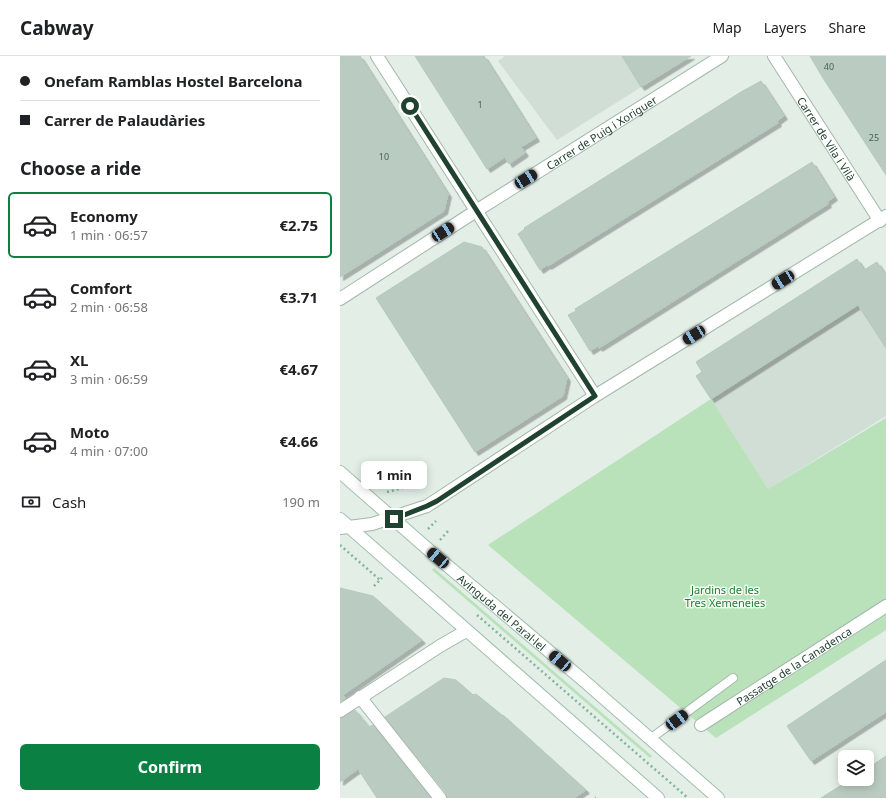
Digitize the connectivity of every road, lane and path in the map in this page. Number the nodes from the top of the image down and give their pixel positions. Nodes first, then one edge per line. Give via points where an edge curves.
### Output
1 (378, 56) edge
2 (722, 56) edge
3 (774, 56) edge
4 (476, 210) junction
5 (883, 219) edge
6 (340, 299) edge
7 (595, 396) junction
8 (340, 472) edge
9 (395, 477) dead end
10 (379, 481) dead end
11 (406, 487) dead end
12 (389, 491) dead end
13 (340, 519) edge
14 (394, 519) junction
15 (438, 519) dead end
16 (430, 527) dead end
17 (345, 528) edge
18 (448, 530) dead end
19 (440, 540) dead end
20 (340, 545) edge
21 (374, 586) dead end
22 (886, 606) edge
23 (474, 612) dead end
24 (466, 631) junction
25 (733, 678) dead end
26 (360, 697) junction
27 (340, 711) edge
28 (701, 725) dead end
29 (650, 739) junction
30 (440, 798) edge
31 (658, 798) edge
32 (688, 798) edge
33 (718, 798) edge

1 - 4 street
2 - 4 street, Carrer de Puig i Xoriguer
3 - 5 street, Carrer de Vila i Vilà
4 - 6 street, Carrer de Puig i Xoriguer
4 - 7 street
5 - 7 street
7 - 14 street via 437,501
8 - 14 street, Avinguda del Paral·lel
9 - 10 path
11 - 12 path
13 - 17 street
14 - 17 street
14 - 29 street, Avinguda del Paral·lel
15 - 16 path
17 - 24 street
18 - 19 path
20 - 21 path via 380,580
22 - 28 street, Passatge de la Canadenca
23 - 32 path, Avinguda del Paral·lel
24 - 26 street
24 - 31 street
25 - 29 lane
26 - 27 street
26 - 30 street
29 - 33 street, Avinguda del Paral·lel

